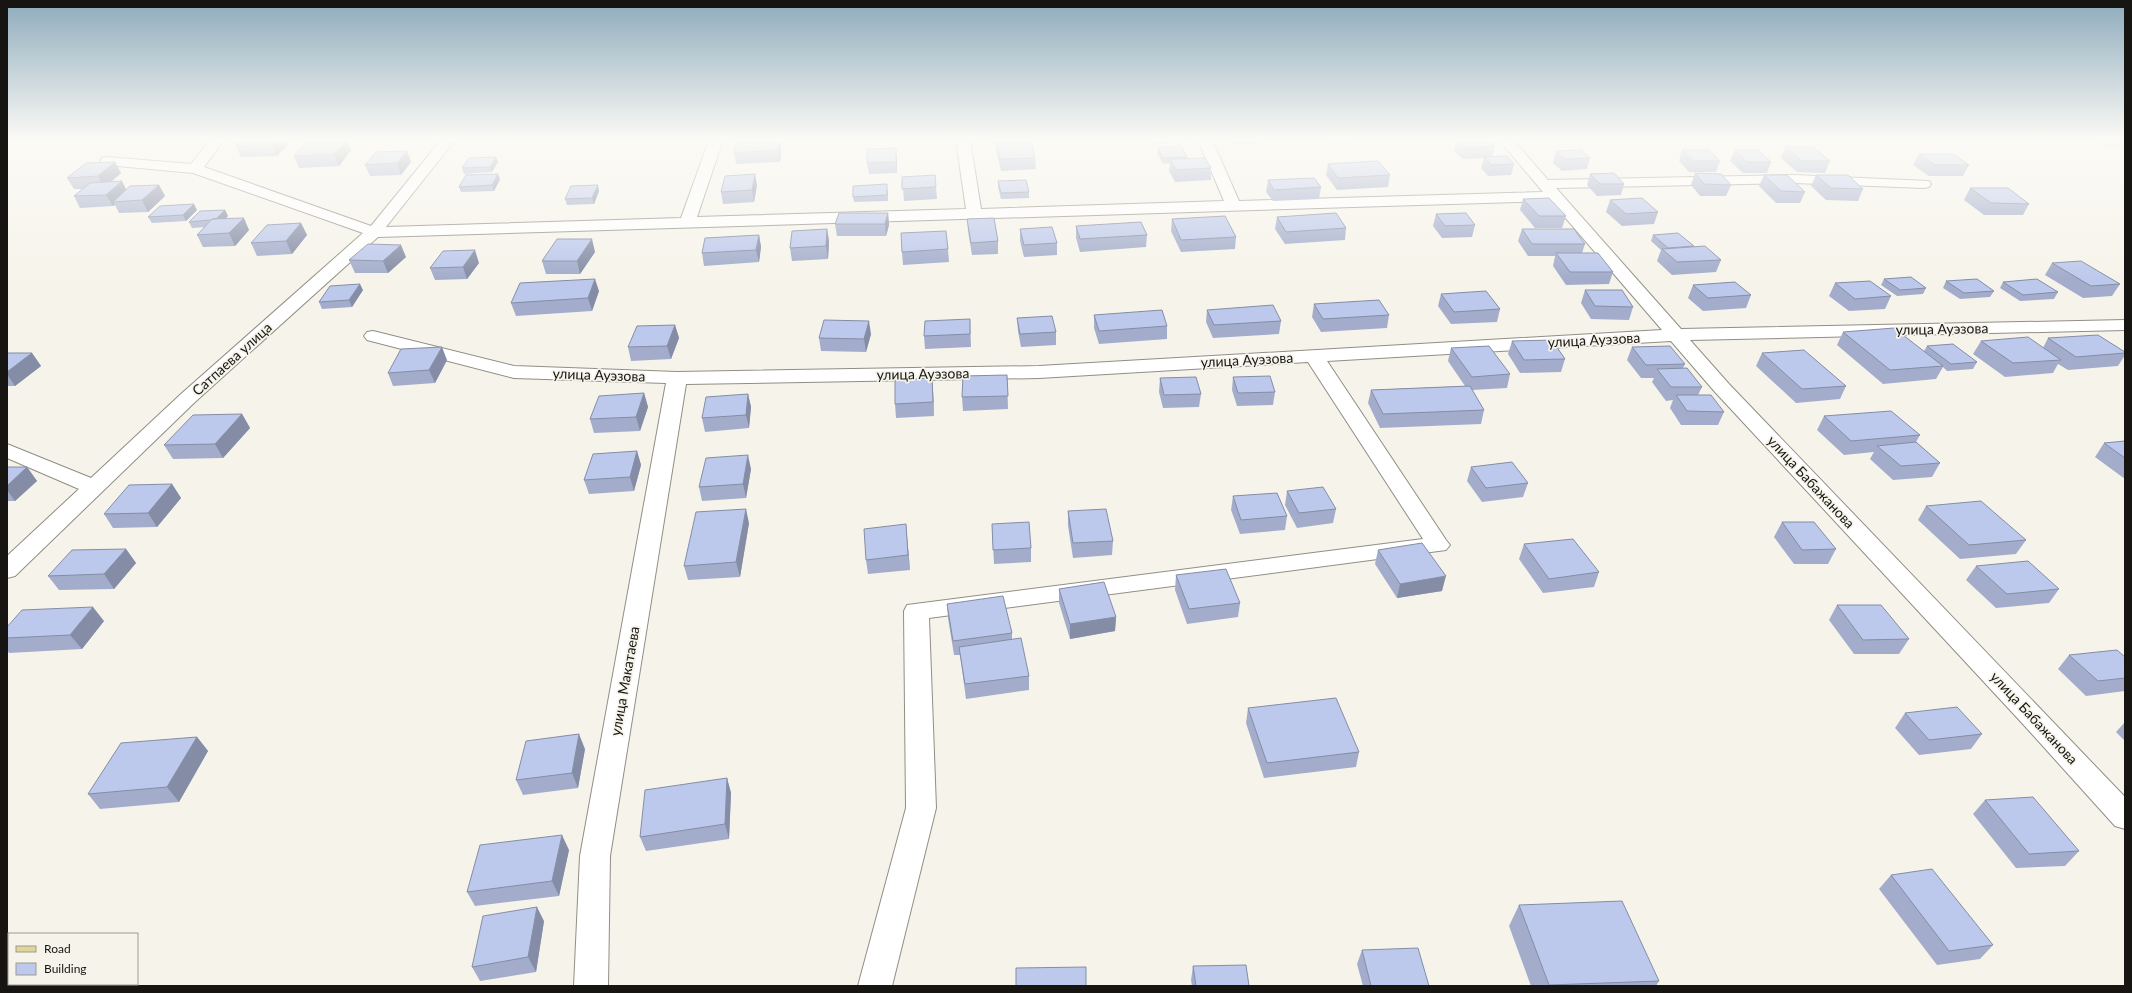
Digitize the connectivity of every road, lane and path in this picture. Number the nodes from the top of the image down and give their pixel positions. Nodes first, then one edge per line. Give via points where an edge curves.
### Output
1 (244, 186) edge
2 (411, 186) edge
3 (700, 186) edge
4 (970, 186) edge
5 (1225, 186) edge
6 (1547, 186) edge
7 (1631, 186) edge
8 (1550, 190) junction
9 (1234, 206) junction
10 (974, 214) junction
11 (687, 223) junction
12 (374, 232) junction
13 (2125, 325) edge
14 (1676, 335) junction
15 (373, 336) dead end
16 (1314, 356) junction
17 (676, 378) junction
18 (7, 450) edge
19 (93, 487) junction
20 (7, 570) edge
21 (2125, 817) edge
22 (591, 986) edge
23 (875, 986) edge

1 - 12 street
2 - 12 street, Сатпаева улица
3 - 11 street
4 - 10 street
5 - 9 street
6 - 8 street, улица Бабажанова
7 - 8 street
8 - 9 street
8 - 14 street, улица Бабажанова
9 - 10 street
10 - 11 street
11 - 12 street
12 - 19 street, Сатпаева улица via 188,398
13 - 14 street, улица Ауэзова
14 - 16 street, улица Ауэзова
14 - 21 street, улица Бабажанова via 1722,388
15 - 17 street, улица Ауэзова via 514,372
16 - 17 street, улица Ауэзова via 1039,372
16 - 23 street via 1438,545 916,611 921,808
17 - 22 street, улица Макатаева via 595,856
18 - 19 street
19 - 20 street, Сатпаева улица

